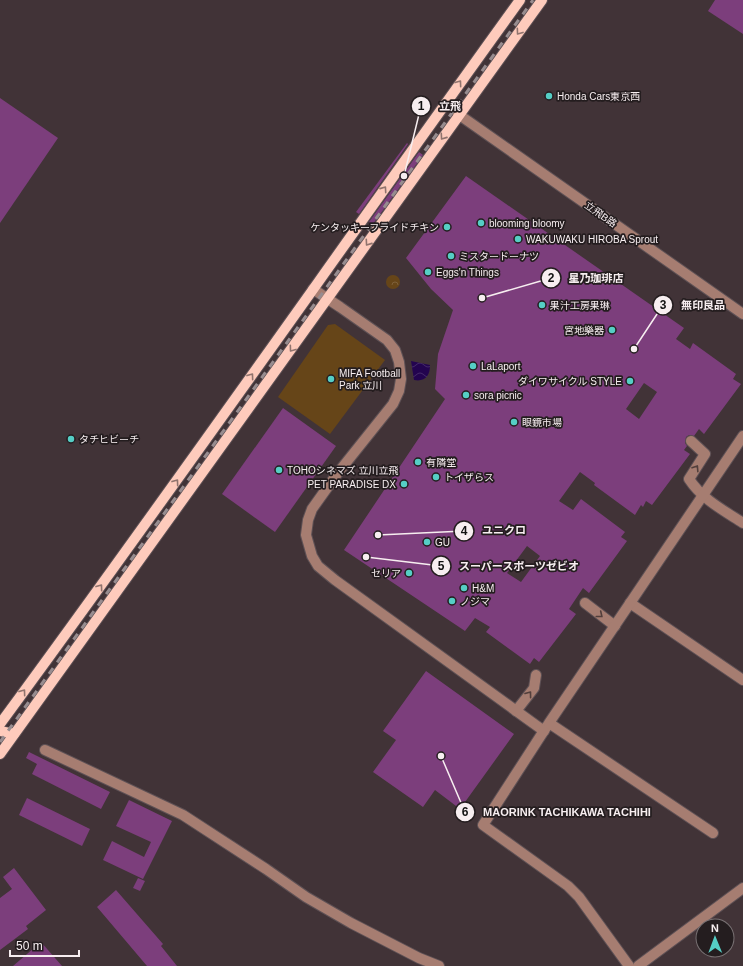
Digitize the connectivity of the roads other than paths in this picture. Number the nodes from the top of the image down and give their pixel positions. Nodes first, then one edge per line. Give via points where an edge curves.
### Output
1 (520, 0) edge
2 (542, 0) edge
3 (458, 114) junction
4 (313, 289) junction
5 (328, 299) junction
6 (743, 314) edge
7 (743, 436) edge
8 (691, 440) dead end
9 (703, 496) junction
10 (743, 524) edge
11 (586, 603) dead end
12 (630, 604) junction
13 (615, 626) junction
14 (536, 675) dead end
15 (743, 680) edge
16 (516, 711) junction
17 (2, 718) edge
18 (547, 727) junction
19 (0, 731) edge
20 (14, 734) junction
21 (45, 750) dead end
22 (0, 754) edge
23 (713, 833) dead end
24 (743, 888) edge
25 (417, 962) edge
26 (439, 966) edge
27 (628, 966) edge
28 (638, 966) edge

4 -> 1 main road
2 -> 3 main road
3 -> 5 main road
3 - 6 street, 立飛B路
4 - 5 street
17 -> 4 main road via 231,406
5 - 16 street via 387,340 395,350 401,379 393,404 312,509 306,535 312,556 318,566 335,580
5 -> 20 main road
7 - 9 street
9 -> 8 street via 688,479 705,454
9 - 10 street
9 - 12 street
11 -> 13 street
12 - 13 street
12 - 15 street
13 - 18 street
16 -> 14 street via 534,688
16 - 18 street
17 - 20 main road
18 - 23 street
18 - 27 street via 483,825 568,886 579,897
19 - 20 main road
20 - 22 main road
21 - 25 street via 182,815 266,868 306,897
24 - 28 street
25 - 26 street

